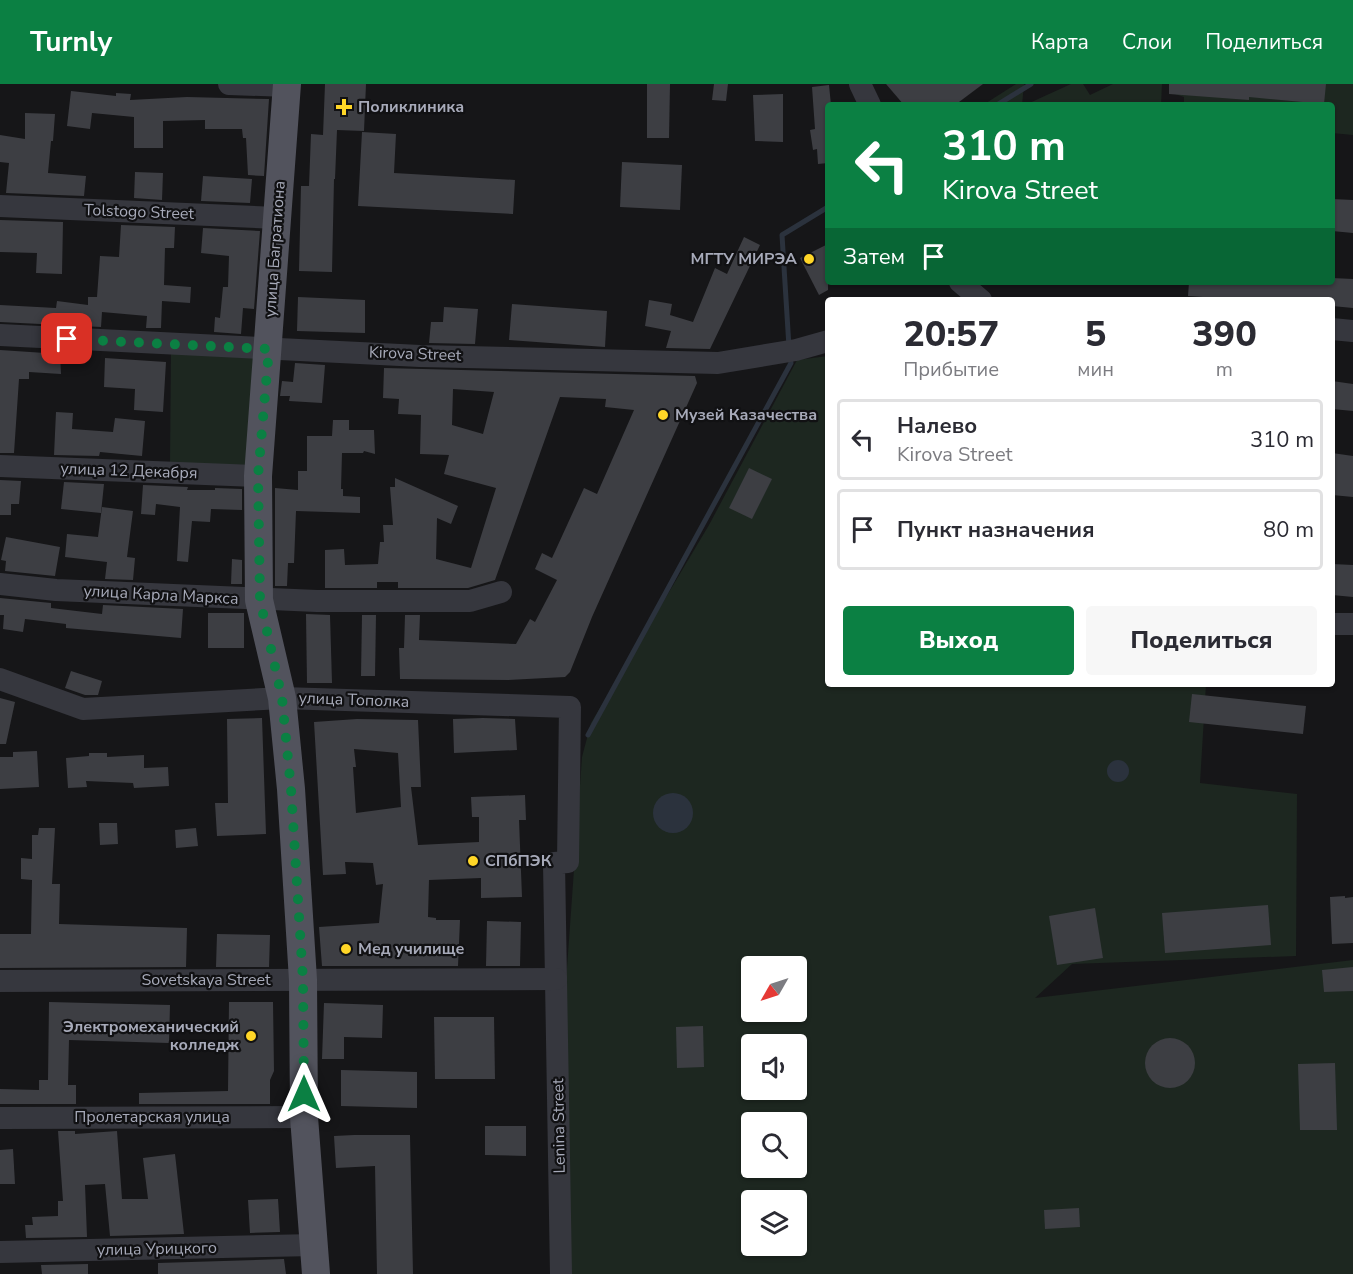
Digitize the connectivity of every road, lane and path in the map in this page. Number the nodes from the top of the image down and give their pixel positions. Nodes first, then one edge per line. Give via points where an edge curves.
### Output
1 (229, 84) edge
2 (860, 84) edge
3 (287, 85) edge
4 (869, 102) edge
5 (0, 206) edge
6 (277, 218) junction
7 (964, 285) edge
8 (978, 297) edge
9 (1335, 329) edge
10 (1353, 331) edge
11 (0, 335) edge
12 (825, 342) edge
13 (269, 349) junction
14 (0, 466) edge
15 (258, 476) junction
16 (0, 584) edge
17 (501, 592) dead end
18 (260, 600) junction
19 (1335, 624) edge
20 (1353, 624) edge
21 (0, 679) edge
22 (282, 698) junction
23 (570, 707) joint
24 (556, 979) junction
25 (303, 980) junction
26 (0, 981) edge
27 (304, 1117) junction
28 (0, 1118) edge
29 (315, 1245) junction
30 (0, 1252) edge
31 (316, 1274) edge
32 (561, 1274) edge

1 - 3 street
2 - 4 street
3 - 6 main road, улица Багратиона
5 - 6 street, Tolstogo Street
6 - 13 main road, улица Багратиона
7 - 8 street
9 - 10 street
11 - 13 street, Kirova Street
12 - 13 street, Kirova Street via 718,363
13 - 15 main road, улица Багратиона
14 - 15 street, улица 12 Декабря
15 - 18 main road, улица Багратиона
16 - 18 street, улица Карла Маркса
17 - 18 street, улица Карла Маркса via 470,601
18 - 22 main road, улица Багратиона
19 - 20 street
21 - 22 street, улица Тополка via 83,709
22 - 23 street, улица Тополка
22 - 25 main road, улица Багратиона
23 - 24 street, Lenina Street via 568,862 554,863
24 - 25 street, Sovetskaya Street
24 - 32 street, Lenina Street
25 - 26 street, Sovetskaya Street
25 - 27 main road, улица Багратиона
27 - 28 street, Пролетарская улица
27 - 29 main road, улица Багратиона
29 - 30 street, улица Урицкого
29 - 31 main road, улица Багратиона

